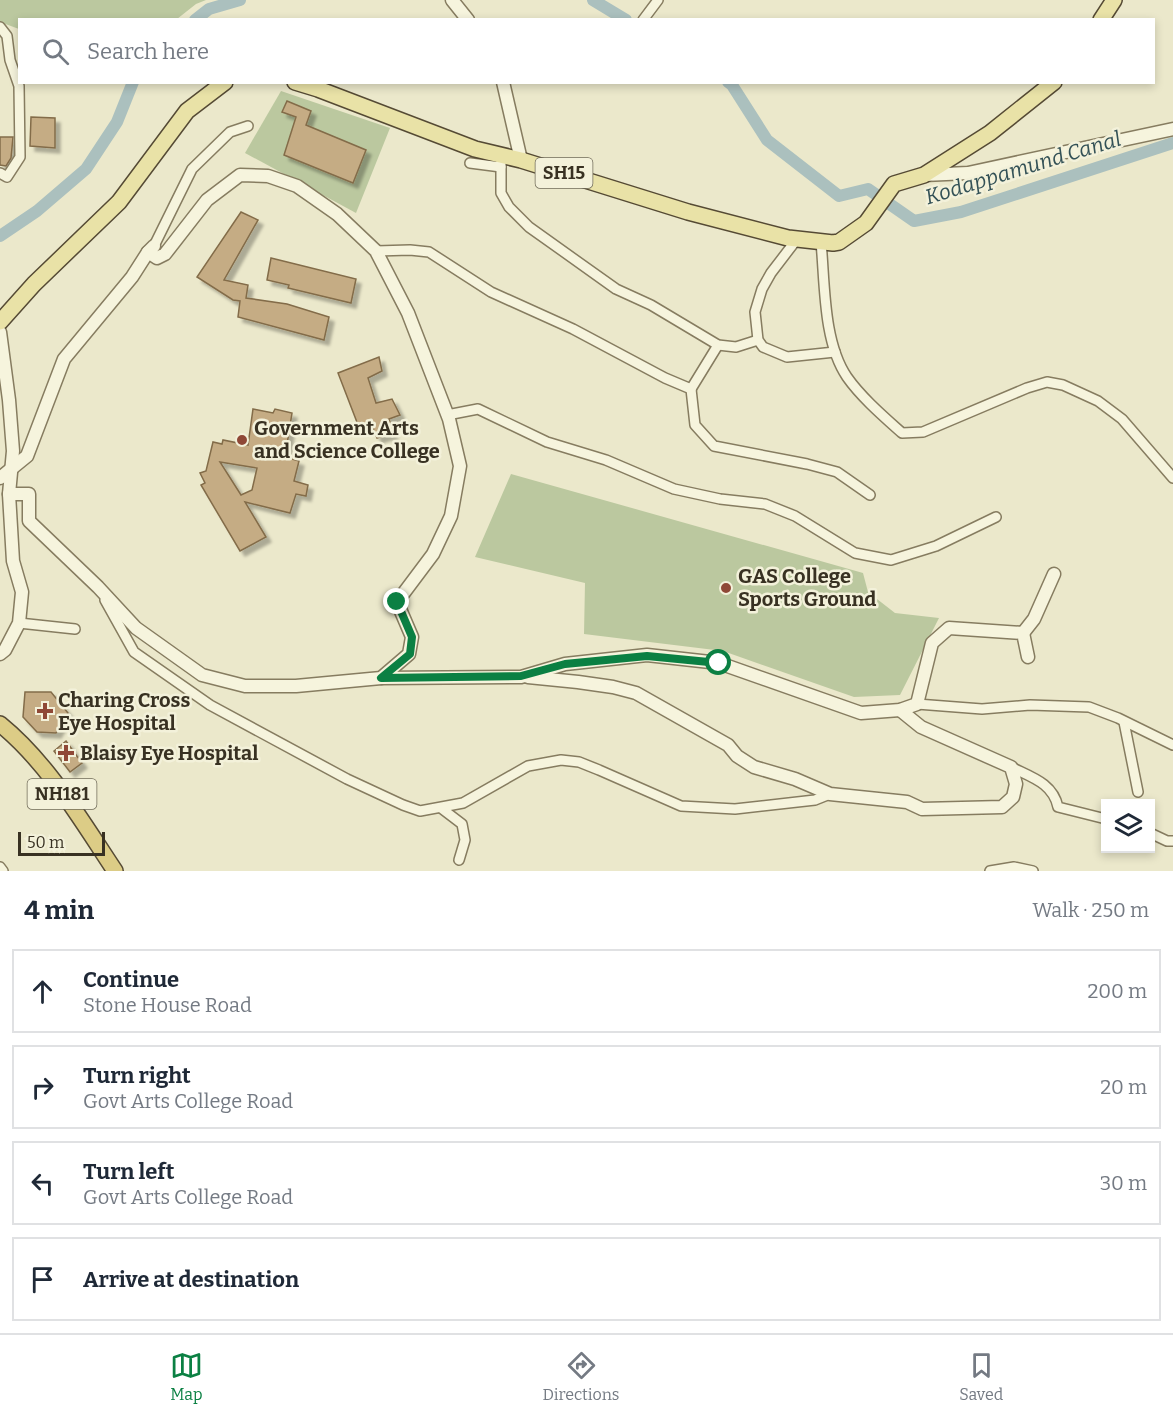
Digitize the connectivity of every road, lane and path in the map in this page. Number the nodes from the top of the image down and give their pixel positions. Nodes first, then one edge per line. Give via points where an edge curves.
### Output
1 (1114, 0) edge
2 (657, 1) edge
3 (454, 2) edge
4 (466, 18) edge
5 (644, 18) edge
6 (1102, 18) edge
7 (0, 27) edge
8 (18, 83) edge
9 (18, 84) edge
10 (222, 84) edge
11 (302, 84) edge
12 (503, 84) edge
13 (1051, 84) edge
14 (248, 126) dead end
15 (1173, 130) edge
16 (521, 160) junction
17 (501, 161) junction
18 (470, 163) dead end
19 (0, 173) edge
20 (919, 176) junction
21 (797, 239) junction
22 (821, 242) junction
23 (151, 249) junction
24 (376, 251) junction
25 (0, 322) edge
26 (0, 332) edge
27 (758, 340) junction
28 (718, 345) junction
29 (835, 352) junction
30 (691, 389) junction
31 (447, 415) junction
32 (11, 467) junction
33 (0, 477) edge
34 (1173, 478) edge
35 (9, 494) junction
36 (870, 495) dead end
37 (996, 517) dead end
38 (1054, 574) dead end
39 (98, 586) junction
40 (20, 623) junction
41 (75, 629) dead end
42 (1023, 633) junction
43 (0, 654) edge
44 (1028, 657) dead end
45 (521, 676) junction
46 (381, 678) junction
47 (917, 704) junction
48 (900, 710) junction
49 (1124, 722) junction
50 (0, 724) edge
51 (1173, 745) edge
52 (1011, 766) junction
53 (1138, 792) dead end
54 (830, 794) junction
55 (441, 808) junction
56 (1101, 818) edge
57 (1155, 835) edge
58 (1173, 841) edge
59 (459, 860) dead end
60 (0, 867) edge
61 (3, 871) edge
62 (115, 871) edge
63 (990, 871) edge
64 (1033, 871) edge

1 - 6 main road
2 - 5 street
3 - 4 street
7 - 8 street via 7,36
9 - 19 street via 20,158 7,177
10 - 25 main road via 187,111 119,202
11 - 17 main road, SH15
12 - 16 street
13 - 20 main road, SH15 via 990,133
14 - 23 street via 230,132 192,169
15 - 20 street via 968,173
16 - 17 main road, SH15
16 - 21 main road, SH15 via 688,212
17 - 18 street
17 - 28 street via 501,193 529,227 616,289
20 - 22 main road, SH15 via 894,184 866,223 839,242
21 - 22 main road, SH15
21 - 27 street via 762,289 755,312
22 - 29 street
23 - 24 street via 157,258 165,254 207,201 240,175 268,176 297,186 337,214
23 - 32 street via 64,359 27,456
24 - 30 street via 429,252 491,292
24 - 31 street via 408,313
26 - 32 street via 9,400
27 - 28 street via 736,347
27 - 29 street via 763,347 787,357
28 - 30 street
29 - 34 street via 847,376 902,433 923,432 1047,382 1098,401 1122,419
30 - 36 street via 695,425 714,446 837,472
31 - 37 street via 478,409 547,442 606,460 674,489 765,504 795,516 855,553 891,560 936,546
31 - 46 street via 460,466 451,516 433,554 397,602 412,637 410,654
32 - 33 street
32 - 35 street
35 - 39 street via 29,494 29,521
35 - 40 street via 13,561 22,592
38 - 42 street via 1034,619
39 - 46 street via 136,628 202,675 245,686
39 - 55 street via 134,652 210,705 347,780 403,805 420,811
40 - 41 street
40 - 43 street
42 - 44 street
42 - 47 street via 949,628 932,643
45 - 46 street
45 - 48 street via 565,664 647,656 719,663 861,713
45 - 54 street via 636,693 728,744 737,756 754,767
47 - 48 street
47 - 49 street via 982,709 1030,705 1089,707
48 - 52 street via 921,727
49 - 51 street
49 - 53 street
50 - 62 highway, NH181 via 49,776
52 - 54 street via 1016,784 1013,797 1002,807 922,810 907,802
52 - 56 street via 1049,787 1058,807
54 - 55 street via 815,800 735,809 681,806 579,762 561,760 528,766 463,803
55 - 59 street via 462,824 465,840
57 - 58 street
60 - 61 street
63 - 64 street via 1014,867

